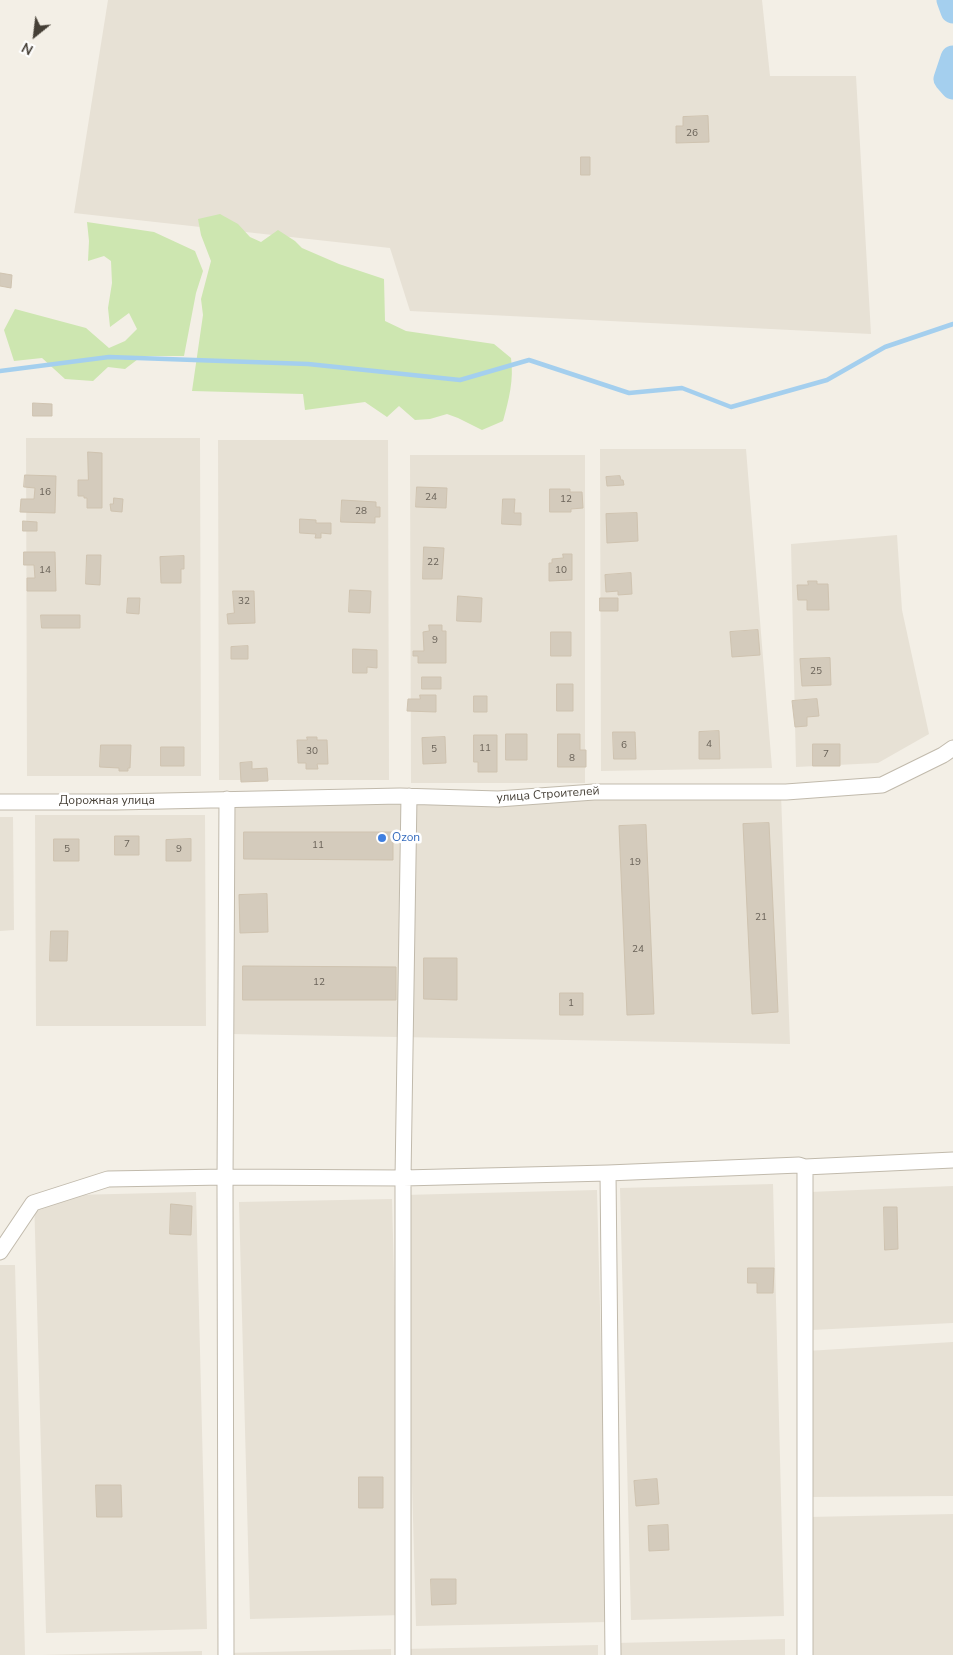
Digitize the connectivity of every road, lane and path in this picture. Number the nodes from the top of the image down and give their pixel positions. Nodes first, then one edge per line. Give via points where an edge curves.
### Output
1 (953, 748) edge
2 (409, 796) junction
3 (220, 799) junction
4 (0, 802) edge
5 (953, 1160) edge
6 (805, 1167) junction
7 (608, 1173) junction
8 (225, 1177) junction
9 (403, 1178) junction
10 (0, 1252) edge
11 (226, 1655) edge
12 (403, 1655) edge
13 (613, 1655) edge
14 (805, 1655) edge

1 - 2 street, улица Строителей via 882,785 786,792 594,792 498,799
2 - 3 street, улица Строителей
2 - 9 street
3 - 4 street, Дорожная улица
3 - 8 street
5 - 6 street
6 - 7 street
6 - 14 street
7 - 9 street
7 - 13 street
8 - 9 street
8 - 10 street via 108,1179 33,1203
8 - 11 street
9 - 12 street

